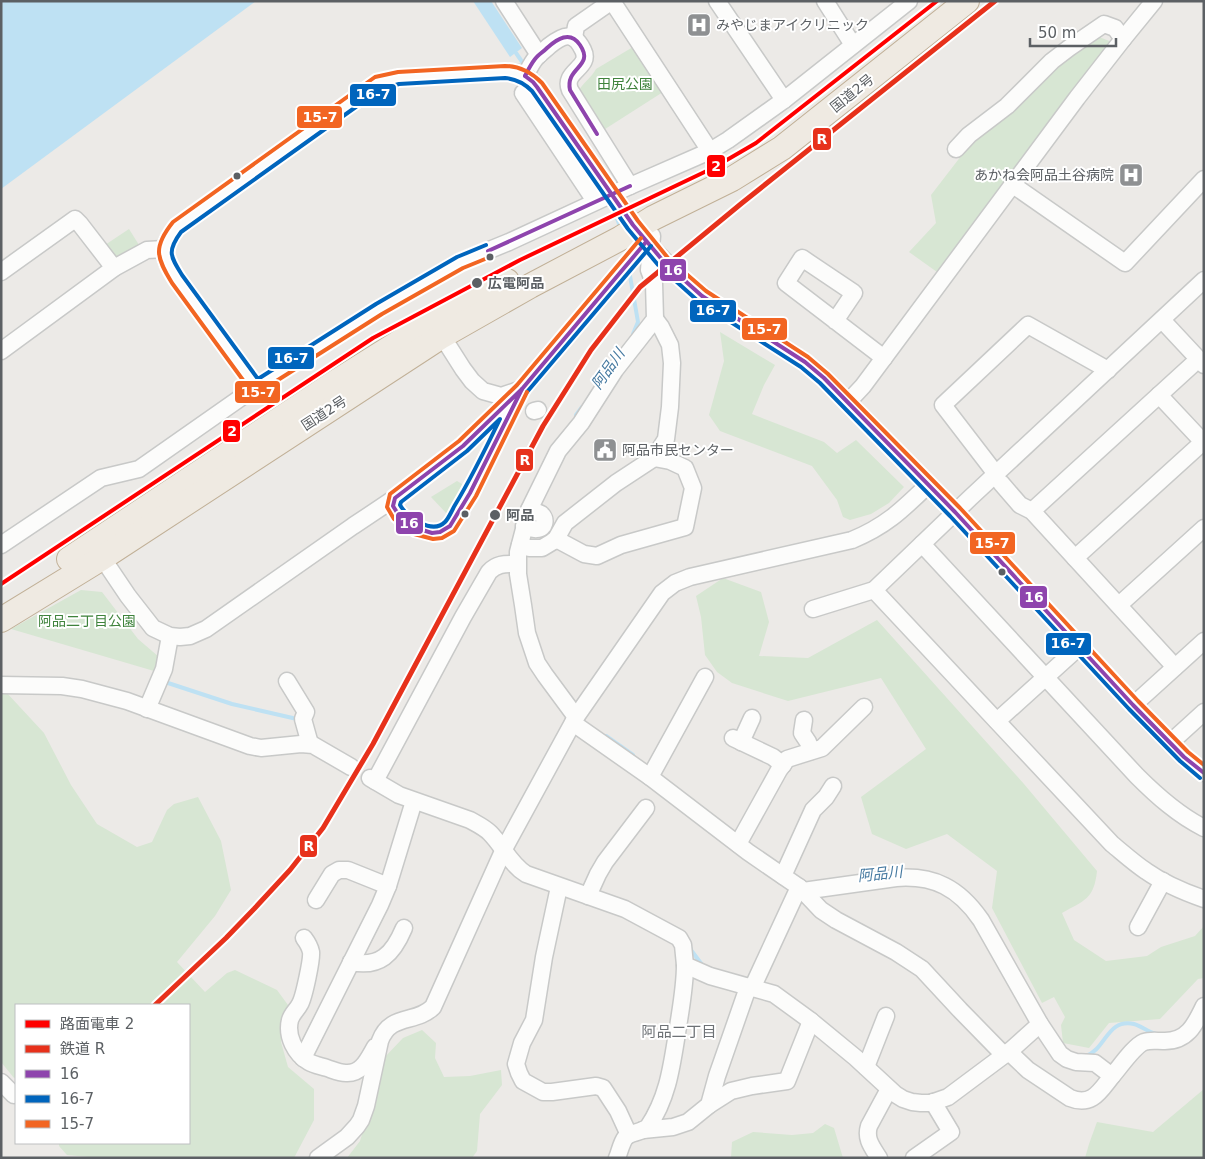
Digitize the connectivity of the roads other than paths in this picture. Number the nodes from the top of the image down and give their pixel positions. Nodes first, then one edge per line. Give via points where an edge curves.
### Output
1 (504, 1) edge
2 (612, 1) edge
3 (717, 1) edge
4 (825, 1) edge
5 (909, 1) edge
6 (967, 1) edge
7 (1154, 1) edge
8 (574, 38) junction
9 (1122, 39) junction
10 (853, 45) junction
11 (527, 66) junction
12 (523, 93) dead end
13 (784, 100) junction
14 (956, 149) dead end
15 (710, 151) junction
16 (1204, 179) edge
17 (1012, 185) junction
18 (630, 186) junction
19 (595, 201) junction
20 (653, 218) junction
21 (646, 242) junction
22 (164, 249) junction
23 (114, 268) junction
24 (1, 272) edge
25 (1204, 280) edge
26 (655, 319) junction
27 (835, 320) dead end
28 (1162, 320) junction
29 (442, 336) junction
30 (1, 350) edge
31 (884, 358) junction
32 (1198, 365) edge
33 (1108, 370) junction
34 (256, 387) junction
35 (522, 389) junction
36 (1159, 395) junction
37 (848, 402) junction
38 (1203, 442) edge
39 (654, 458) junction
40 (998, 478) junction
41 (928, 484) junction
42 (1032, 511) junction
43 (955, 512) junction
44 (1204, 528) edge
45 (556, 539) junction
46 (922, 544) junction
47 (1, 545) edge
48 (520, 545) junction
49 (98, 551) junction
50 (1075, 558) junction
51 (517, 564) junction
52 (874, 590) junction
53 (1, 603) edge
54 (1119, 605) junction
55 (813, 609) dead end
56 (1, 620) edge
57 (170, 636) junction
58 (1204, 641) edge
59 (1079, 647) junction
60 (1175, 667) junction
61 (705, 676) dead end
62 (1045, 678) junction
63 (287, 681) dead end
64 (1, 685) edge
65 (1140, 698) dead end
66 (864, 707) dead end
67 (147, 709) junction
68 (1204, 712) edge
69 (752, 718) dead end
70 (575, 720) junction
71 (804, 720) dead end
72 (997, 721) junction
73 (1170, 743) junction
74 (310, 744) junction
75 (811, 752) junction
76 (783, 765) junction
77 (351, 767) dead end
78 (652, 772) junction
79 (1204, 773) edge
80 (833, 786) dead end
81 (414, 800) junction
82 (646, 808) dead end
83 (1204, 828) edge
84 (740, 840) junction
85 (506, 846) junction
86 (783, 876) junction
87 (1163, 881) junction
88 (388, 886) junction
89 (559, 887) junction
90 (801, 889) junction
91 (590, 893) junction
92 (1204, 899) edge
93 (316, 900) dead end
94 (1138, 927) dead end
95 (404, 928) dead end
96 (304, 938) dead end
97 (351, 962) junction
98 (686, 965) junction
99 (753, 984) junction
100 (1204, 1006) edge
101 (886, 1016) dead end
102 (811, 1021) junction
103 (1040, 1024) junction
104 (382, 1037) junction
105 (1007, 1053) junction
106 (303, 1058) junction
107 (867, 1063) junction
108 (1112, 1076) junction
109 (1, 1082) edge
110 (889, 1089) junction
111 (14, 1095) dead end
112 (932, 1102) junction
113 (709, 1105) junction
114 (636, 1133) junction
115 (318, 1158) edge
116 (617, 1158) edge
117 (880, 1158) edge
118 (914, 1158) edge

1 - 11 street
2 - 8 street via 576,26
2 - 15 street
3 - 13 street
4 - 10 street
5 - 10 street
6 - 20 highway, 国道2号 via 782,148 732,179
7 - 9 street
8 - 11 street via 563,36
8 - 18 street via 585,55 581,66 568,80 568,86
9 - 14 street via 1115,28 1104,24 1052,61 1007,106
9 - 17 street
10 - 13 street
11 - 21 street, bridge via 529,78
11 - 22 street via 398,78 378,83 177,227
12 - 19 street
13 - 15 street
15 - 18 street
16 - 17 street via 1125,263
17 - 31 street
18 - 19 street
19 - 34 street via 460,262 378,309
20 - 26 street via 649,270 654,283
20 - 29 highway, 国道2号
20 - 49 highway, 国道2号 via 522,273 433,321 331,385
21 - 35 street
21 - 37 street, bridge via 689,285 716,306 806,362
22 - 23 street via 147,250
22 - 34 street via 166,263
23 - 24 street via 75,219
23 - 30 street
25 - 28 street
26 - 39 street via 670,345 672,363 666,438
26 - 48 street via 558,451 529,510 540,513 545,523 536,530 524,526
27 - 31 street
28 - 32 street
28 - 33 street
29 - 35 street via 463,369 483,391 501,396
29 - 49 highway, 国道2号
31 - 37 street
32 - 36 street
33 - 40 street
33 - 40 street via 1028,326 943,405
34 - 47 street via 139,468 101,478
35 - 57 street via 463,446 395,498 206,629 190,636
36 - 38 street
36 - 42 street
37 - 41 street
38 - 50 street
39 - 45 street via 565,523
39 - 45 street via 685,468 693,488 685,527 621,545 597,556 584,554
40 - 42 street via 1020,505
40 - 43 street
41 - 43 street
41 - 70 street via 880,527 852,540 690,577 668,587
42 - 50 street
43 - 46 street
43 - 59 street
44 - 54 street
45 - 48 street via 542,548
46 - 52 street
46 - 62 street
48 - 51 street
49 - 53 highway, 国道2号
49 - 56 highway, 国道2号
49 - 57 street via 153,628
50 - 54 street
51 - 70 street via 527,632 535,658
51 - 81 street via 495,566 489,572 373,780
52 - 55 street
52 - 72 street
54 - 60 street
57 - 67 street via 164,669
58 - 60 street
59 - 62 street
59 - 73 street
60 - 65 street
61 - 78 street
62 - 72 street
62 - 83 street via 1150,790
63 - 74 street via 306,712 303,719
64 - 67 street via 73,687
66 - 75 street via 822,748
67 - 74 street via 250,746
68 - 73 street
69 - 76 street via 737,740
70 - 78 street
70 - 85 street
71 - 75 street via 802,733
72 - 87 street via 1112,844
73 - 79 street
74 - 77 street
75 - 76 street via 787,759
76 - 84 street
78 - 84 street
80 - 86 street via 813,810
81 - 85 street via 470,820
81 - 88 street
82 - 91 street via 605,862
84 - 86 street
85 - 89 street via 514,864 526,874
85 - 104 street via 433,1007 425,1013 394,1023
86 - 90 street
87 - 92 street
87 - 94 street
88 - 93 street via 348,870 339,870 332,874
88 - 97 street
89 - 91 street
89 - 114 street via 533,1023 523,1040 516,1064 523,1081 543,1092 603,1088
90 - 99 street
90 - 103 street via 910,877 951,889 973,908 981,920
90 - 105 street via 836,920 922,969
91 - 98 street via 679,938
95 - 97 street via 380,961
96 - 106 street via 311,953 310,962 303,997 290,1019 289,1033
97 - 106 street
98 - 99 street via 710,976
98 - 114 street via 668,1085 651,1122
99 - 102 street via 774,994
99 - 113 street via 746,994
100 - 108 street via 1195,1025 1185,1035 1171,1041 1144,1042
101 - 107 street
102 - 107 street
102 - 113 street via 787,1081 730,1091
103 - 105 street
103 - 108 street via 1060,1054 1076,1062 1095,1063
104 - 106 street via 364,1065 351,1073 310,1063
104 - 115 street via 361,1120 347,1138
105 - 108 street via 1077,1101 1085,1101 1098,1094
105 - 112 street via 956,1092
107 - 110 street
109 - 111 street
110 - 112 street via 912,1102
110 - 117 street via 867,1132 870,1144
112 - 118 street via 951,1132
113 - 114 street via 688,1122
114 - 116 street via 625,1138

